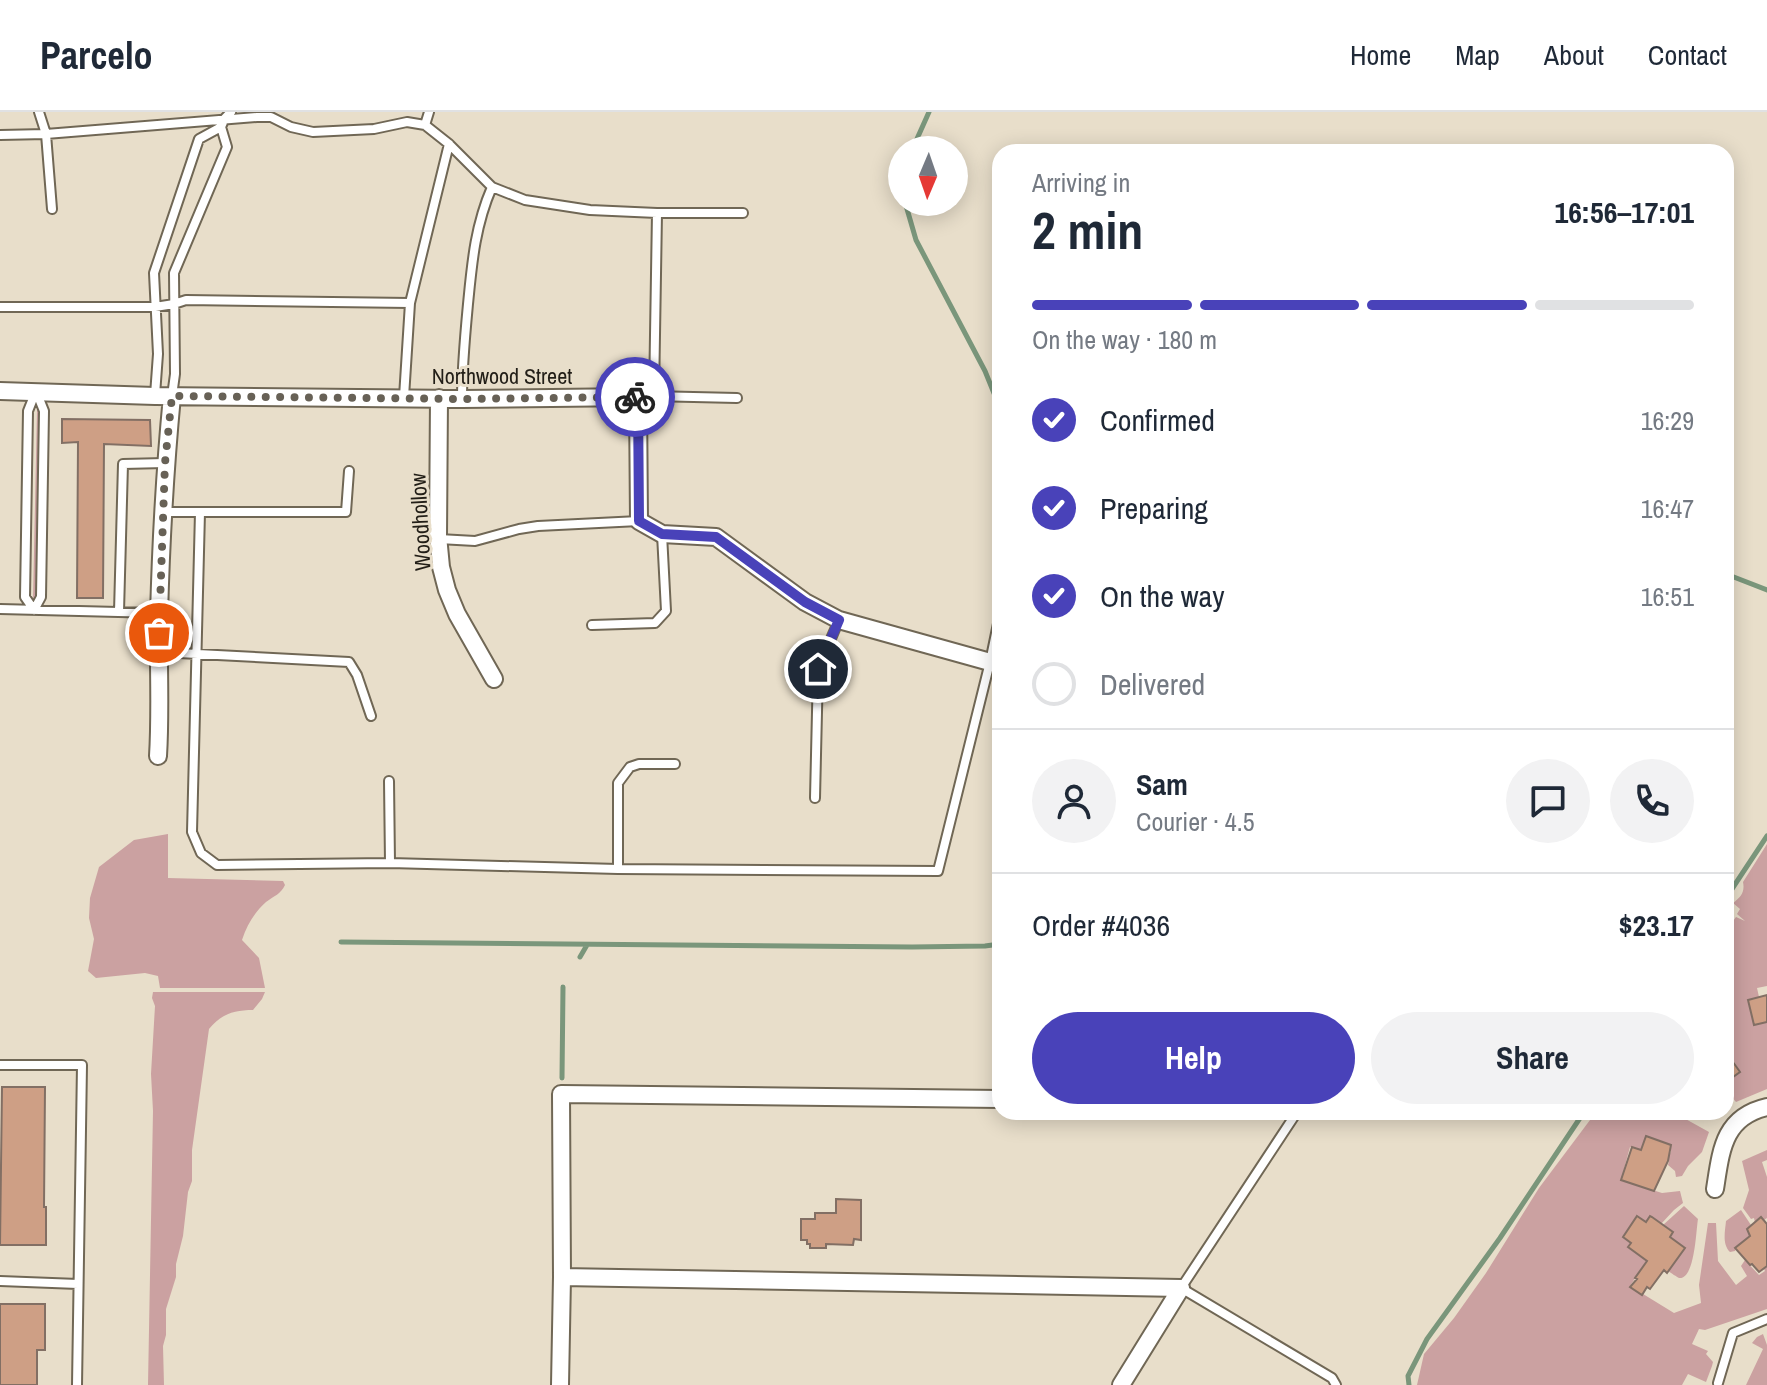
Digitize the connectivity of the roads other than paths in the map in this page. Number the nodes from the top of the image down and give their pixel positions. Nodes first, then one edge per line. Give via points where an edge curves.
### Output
1 (39, 112) edge
2 (429, 112) edge
3 (226, 119) edge
4 (425, 125) junction
5 (46, 134) junction
6 (0, 135) edge
7 (449, 144) junction
8 (492, 187) junction
9 (52, 209) dead end
10 (657, 213) junction
11 (743, 213) dead end
12 (410, 303) junction
13 (174, 304) junction
14 (0, 307) edge
15 (155, 307) junction
16 (0, 391) edge
17 (36, 391) junction
18 (163, 396) junction
19 (404, 397) junction
20 (646, 397) junction
21 (439, 398) junction
22 (737, 398) dead end
23 (462, 399) junction
24 (165, 463) junction
25 (349, 471) dead end
26 (164, 512) junction
27 (200, 512) junction
28 (639, 521) junction
29 (662, 534) junction
30 (439, 539) junction
31 (0, 609) edge
32 (34, 610) junction
33 (119, 612) junction
34 (159, 613) junction
35 (839, 620) junction
36 (592, 625) dead end
37 (159, 652) junction
38 (992, 652) edge
39 (196, 653) junction
40 (990, 662) junction
41 (494, 679) dead end
42 (371, 716) dead end
43 (158, 756) dead end
44 (675, 764) dead end
45 (389, 781) dead end
46 (815, 798) dead end
47 (390, 863) junction
48 (618, 869) junction
49 (0, 1065) edge
50 (992, 1099) edge
51 (1767, 1107) edge
52 (1292, 1120) edge
53 (1715, 1189) dead end
54 (562, 1277) junction
55 (0, 1281) edge
56 (78, 1284) junction
57 (1181, 1288) junction
58 (1767, 1319) edge
59 (1718, 1383) edge
60 (77, 1385) edge
61 (560, 1385) edge
62 (1121, 1385) edge
63 (1336, 1385) edge

1 - 5 lane
2 - 4 lane
3 - 4 lane via 271,117 313,132 407,122
3 - 5 lane
3 - 13 lane via 227,147 174,273
3 - 15 lane via 199,139 154,273
4 - 7 lane
5 - 6 lane
5 - 9 lane
7 - 8 lane
7 - 12 lane
8 - 10 lane via 525,200
8 - 23 lane via 472,262
10 - 11 lane
10 - 20 lane
12 - 13 lane
12 - 19 lane
13 - 15 lane
13 - 18 lane via 175,374
14 - 15 lane
15 - 18 lane
16 - 17 street, Northwood Street
17 - 18 street, Northwood Street
17 - 32 lane via 44,411 41,597
17 - 32 lane via 28,411 25,597
18 - 19 street, Northwood Street
18 - 24 street
19 - 21 street, Northwood Street
20 - 22 lane
20 - 23 street, Northwood Street
20 - 28 street
21 - 23 street, Northwood Street
21 - 30 street, Woodhollow
24 - 26 street
24 - 33 lane via 123,464
25 - 27 lane via 346,512
26 - 27 lane
26 - 34 street
27 - 39 lane
28 - 29 street
28 - 30 lane via 538,526 475,541
29 - 35 street via 716,537 805,602
29 - 36 lane via 666,611 655,623
30 - 41 street, Woodhollow via 447,590
31 - 32 lane
32 - 33 lane
33 - 34 lane
34 - 37 street
35 - 40 street
35 - 46 lane via 818,669
37 - 39 lane
37 - 43 street
38 - 40 lane
39 - 42 lane via 349,662
39 - 47 lane via 192,832 201,853 217,865
40 - 48 lane via 938,871
44 - 48 lane via 639,764 618,783
45 - 47 lane
47 - 48 lane
49 - 56 lane via 82,1065
50 - 54 street via 561,1094
51 - 53 street via 1738,1119 1727,1134
52 - 57 lane
54 - 57 street
54 - 61 street
55 - 56 lane
56 - 60 lane
57 - 62 street
57 - 63 lane
58 - 59 lane via 1733,1333

